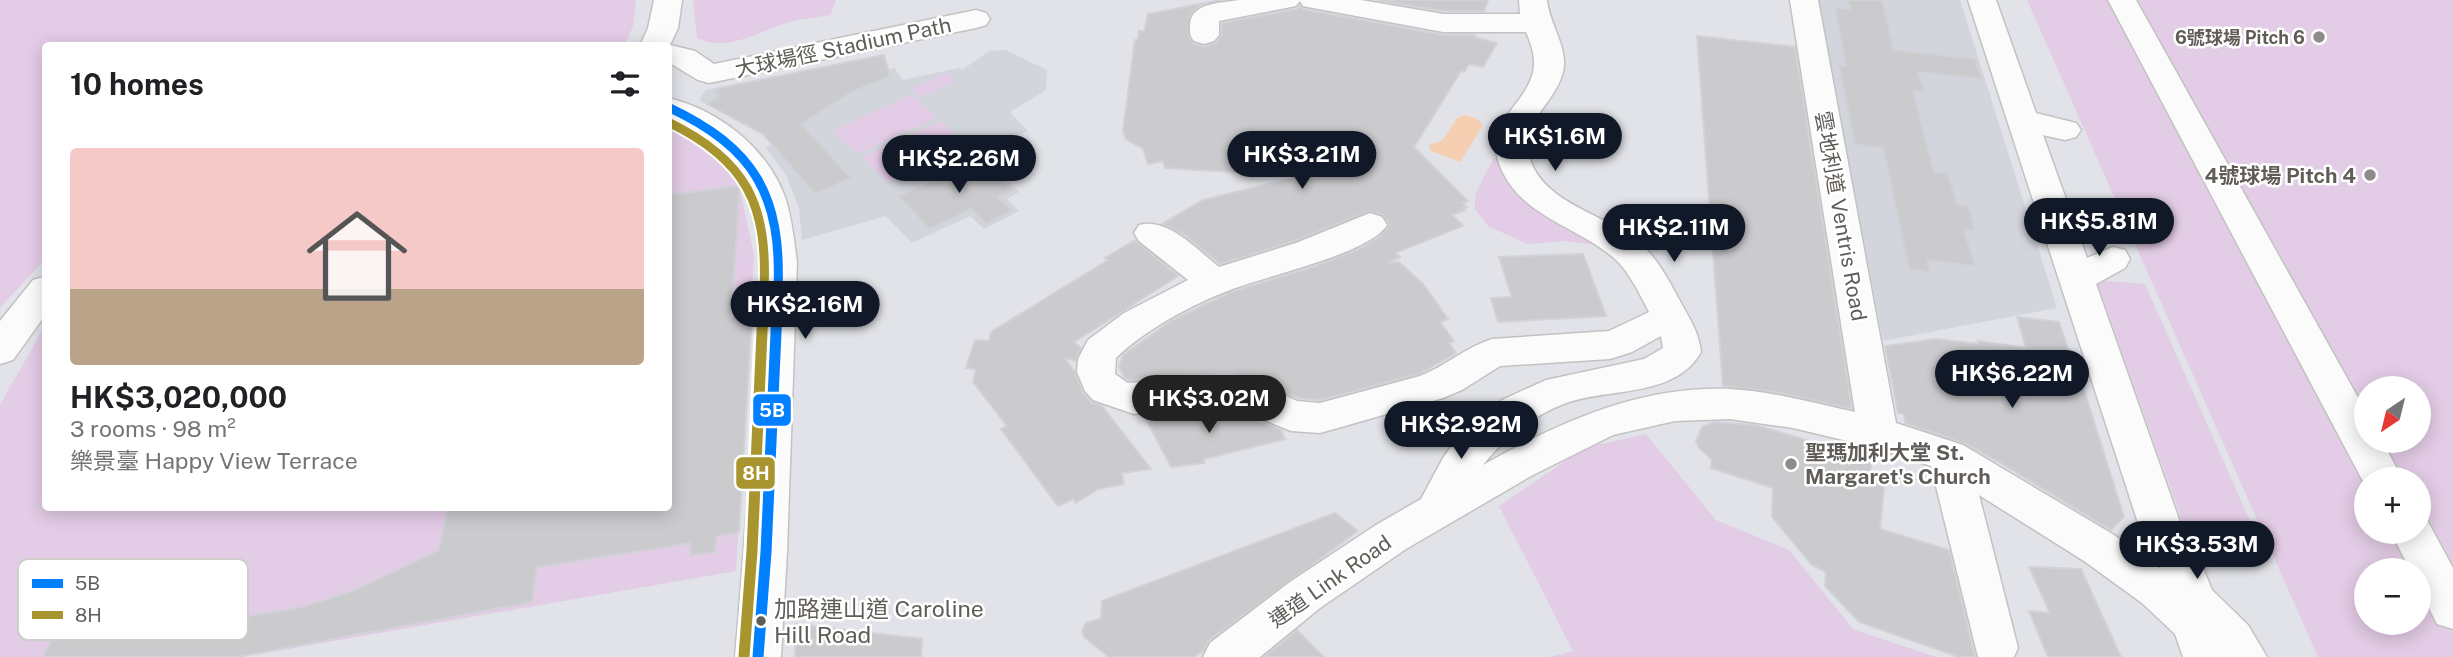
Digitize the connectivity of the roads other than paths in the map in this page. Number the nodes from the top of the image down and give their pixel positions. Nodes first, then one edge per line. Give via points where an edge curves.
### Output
1 (668, 0) edge
2 (1804, 0) edge
3 (1982, 0) edge
4 (2123, 0) edge
5 (1312, 3) edge
6 (980, 9) edge
7 (1535, 11) edge
8 (1203, 35) dead end
9 (657, 42) edge
10 (672, 54) edge
11 (781, 60) junction
12 (709, 74) junction
13 (672, 93) edge
14 (672, 109) edge
15 (2023, 120) junction
16 (2065, 130) dead end
17 (1370, 225) dead end
18 (1151, 233) dead end
19 (2113, 260) dead end
20 (2076, 279) junction
21 (1214, 282) junction
22 (42, 294) edge
23 (1672, 319) junction
24 (0, 350) edge
25 (1878, 433) junction
26 (1949, 456) junction
27 (2376, 467) edge
28 (1437, 510) junction
29 (2163, 535) junction
30 (2418, 544) edge
31 (2121, 564) junction
32 (2453, 610) edge
33 (2198, 627) edge
34 (1996, 648) dead end
35 (758, 657) edge
36 (1226, 657) edge
37 (2244, 657) edge

1 - 9 street
2 - 25 street, 雲地利道 Ventris Road
3 - 15 street
4 - 27 street
5 - 7 street via 1443,23
5 - 8 street via 1209,14
6 - 11 street, 大球場徑 Stadium Path
6 - 11 street via 902,12 785,38 778,43
7 - 23 street via 1548,54 1547,75 1513,128 1514,161 1522,177 1544,199 1625,250 1647,273
10 - 12 street, 大球場徑 Stadium Path
11 - 12 street, 大球場徑 Stadium Path
12 - 13 street, 大球場徑 Stadium Path
14 - 35 street via 709,127 734,147 767,194 776,234 779,262 768,525
15 - 16 street
15 - 20 street
17 - 21 street via 1322,247
18 - 21 street
19 - 20 street
20 - 29 street
21 - 23 street via 1162,309 1102,349 1096,360 1099,381 1120,397 1230,391 1291,416 1320,418 1429,388 1492,353 1610,345 1626,341 1656,321
22 - 24 street
23 - 28 street via 1682,344 1674,361 1563,389 1507,416 1463,457
25 - 26 street, 連道 Link Road
25 - 28 street, 連道 Link Road via 1730,404 1675,406 1604,422
26 - 31 street, 連道 Link Road
26 - 34 street
28 - 36 street, 連道 Link Road via 1304,595
29 - 31 street via 2148,554
29 - 33 street via 2179,559
30 - 32 street
31 - 33 street, 連道 Link Road
33 - 37 street, 連道 Link Road via 2232,639

